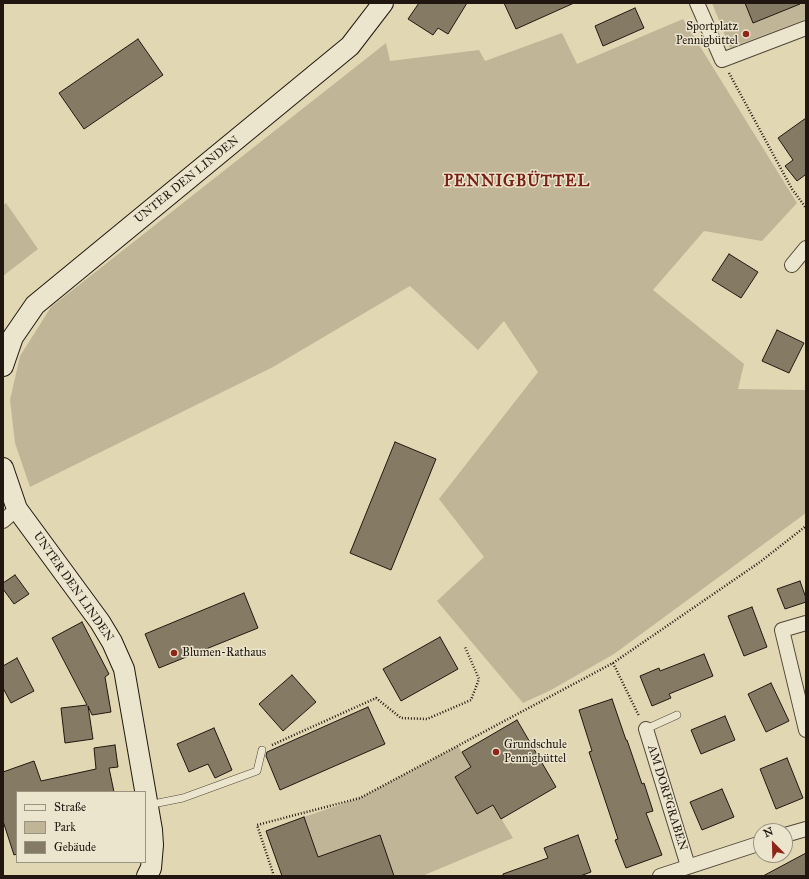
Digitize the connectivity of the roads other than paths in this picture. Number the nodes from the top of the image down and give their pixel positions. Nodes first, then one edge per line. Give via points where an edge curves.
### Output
1 (383, 3) edge
2 (697, 3) edge
3 (806, 28) edge
4 (806, 248) edge
5 (792, 265) dead end
6 (3, 366) edge
7 (3, 468) edge
8 (10, 515) edge
9 (806, 623) edge
10 (678, 716) dead end
11 (646, 729) joint
12 (806, 730) edge
13 (262, 750) road end
14 (146, 791) edge
15 (146, 794) edge
16 (148, 805) junction
17 (806, 828) edge
18 (793, 832) edge
19 (753, 846) edge
20 (688, 866) junction
21 (147, 876) edge
22 (660, 876) edge

1 - 6 street, UNTER DEN LINDEN via 350,46 35,305 13,337
2 - 3 street via 722,60
4 - 5 street
7 - 8 street, UNTER DEN LINDEN
8 - 14 street, UNTER DEN LINDEN via 100,622 112,642 124,669
9 - 12 street via 782,630
10 - 11 lane
11 - 20 street, AM DORFGRABEN
13 - 16 lane via 257,771 183,798
15 - 16 street, UNTER DEN LINDEN
16 - 21 street, UNTER DEN LINDEN via 153,844 151,868
17 - 18 street
19 - 20 street, AM DORFGRABEN
20 - 22 street, AM DORFGRABEN

